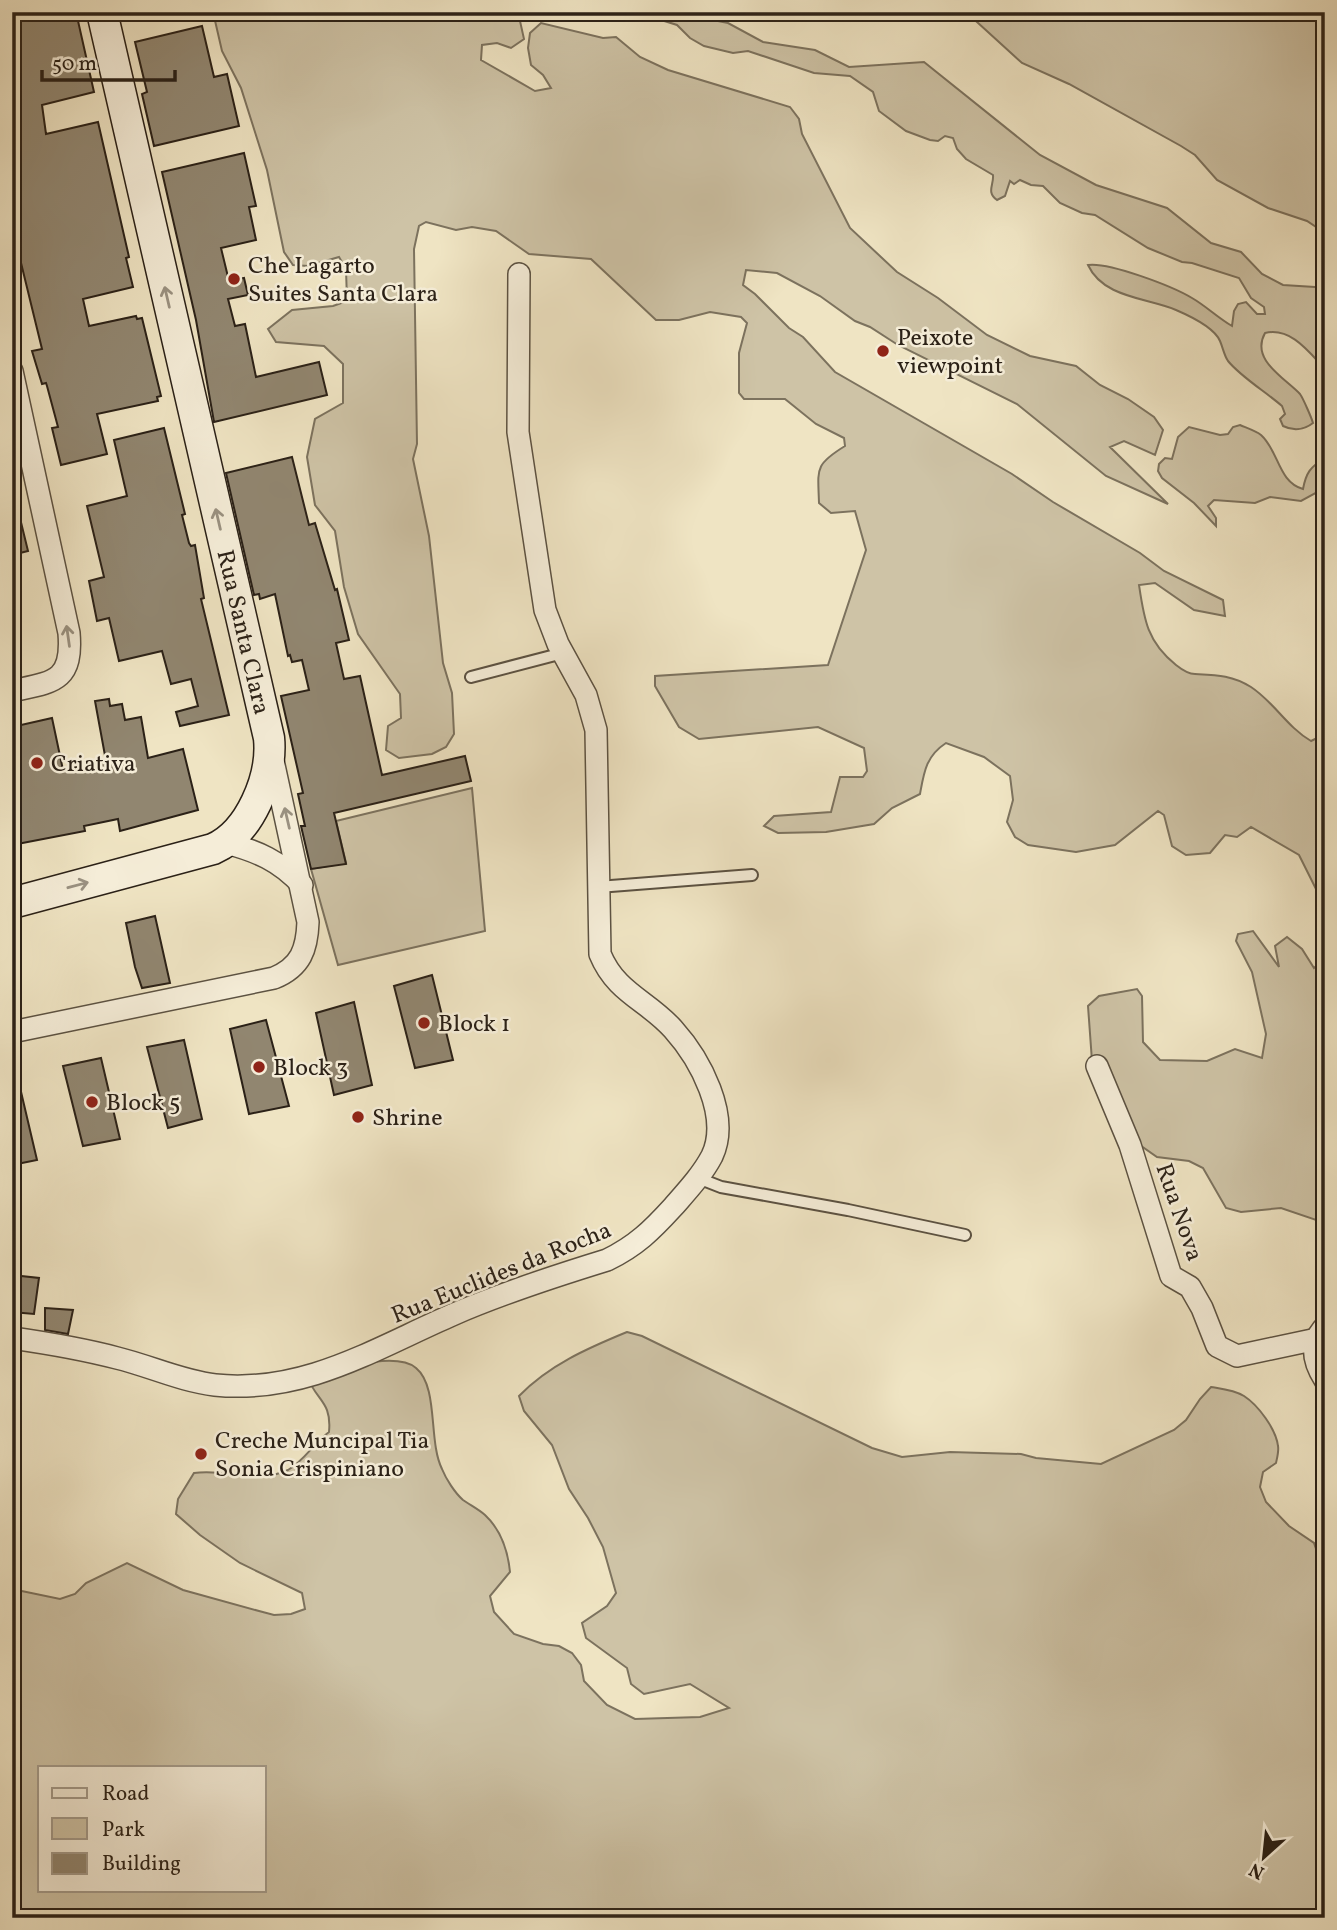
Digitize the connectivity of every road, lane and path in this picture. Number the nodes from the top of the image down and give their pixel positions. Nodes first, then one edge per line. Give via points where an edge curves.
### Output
1 (102, 12) edge
2 (519, 274) dead end
3 (12, 371) edge
4 (563, 653) junction
5 (471, 677) dead end
6 (12, 691) edge
7 (270, 752) junction
8 (226, 843) junction
9 (752, 875) dead end
10 (302, 885) junction
11 (598, 887) junction
12 (12, 903) edge
13 (12, 1032) edge
14 (1097, 1066) dead end
15 (698, 1178) junction
16 (965, 1235) dead end
17 (1321, 1333) edge
18 (12, 1338) edge
19 (1325, 1381) edge

7 -> 1 main road, Rua Santa Clara
2 - 4 street, Rua Euclides da Rocha via 520,453 545,610
6 -> 3 street via 58,677 70,653
4 - 5 lane
4 - 11 street, Rua Euclides da Rocha via 586,695 596,730
7 - 8 main road via 255,801
10 -> 7 street, Rua Santa Clara
8 - 10 street via 270,858
12 -> 8 main road
9 - 11 lane
10 - 13 street, Rua Santa Clara via 307,940 301,958 285,974
11 - 15 street, Rua Euclides da Rocha via 600,954 605,968 618,985 673,1030 698,1066 717,1111 713,1154
14 - 17 street, Rua Nova via 1130,1145 1171,1276 1190,1287 1217,1346 1237,1356
15 - 16 lane via 721,1187
15 - 18 street, Rua Euclides da Rocha via 628,1250 452,1315 348,1363 294,1379 214,1385 87,1350
17 - 19 street via 1314,1353

